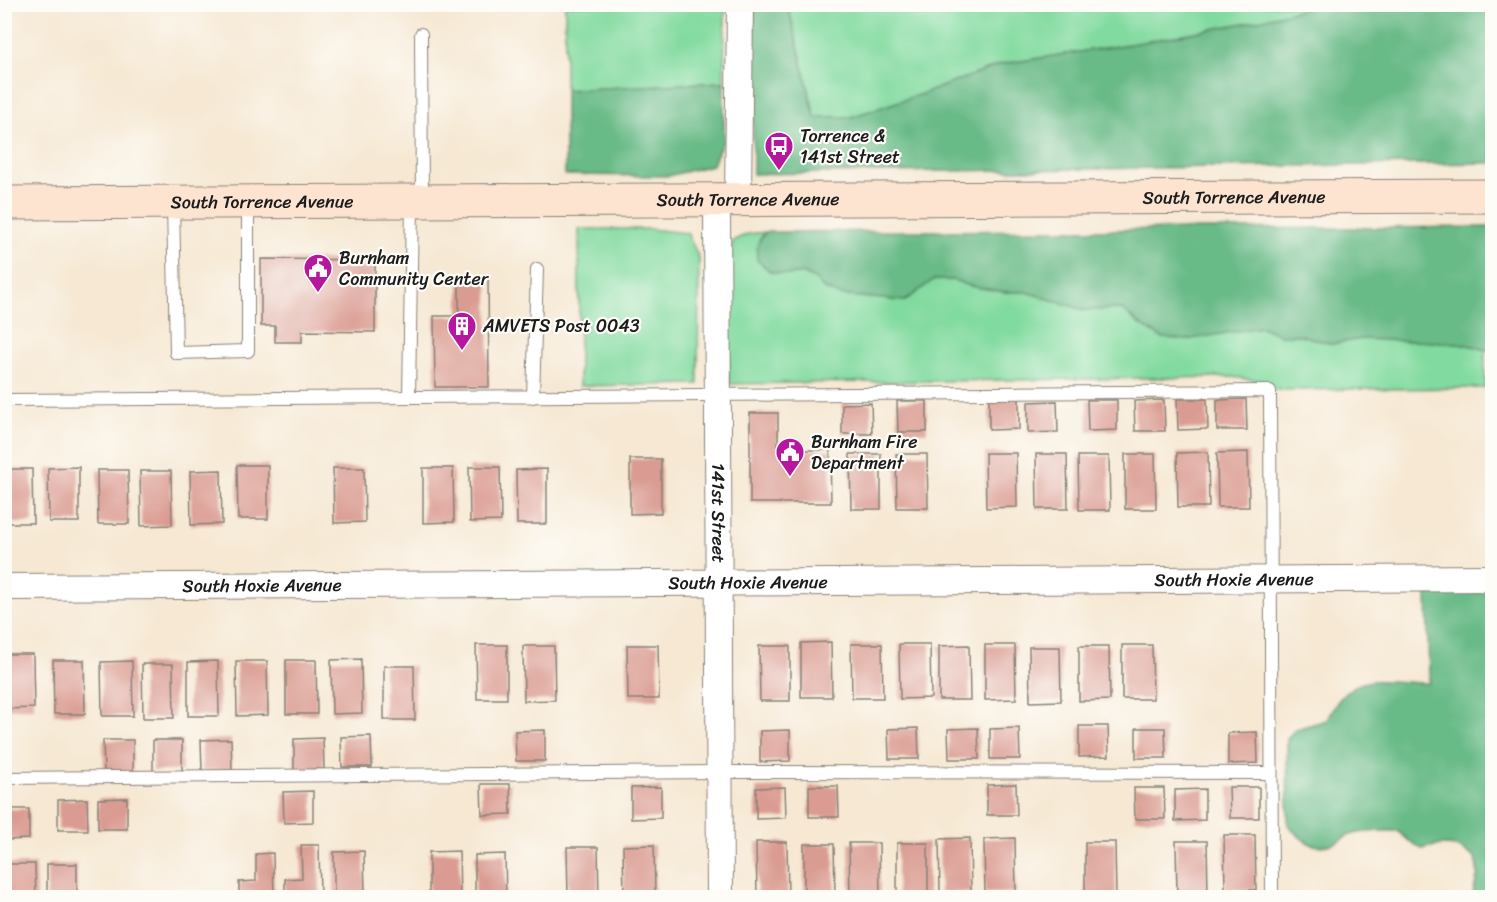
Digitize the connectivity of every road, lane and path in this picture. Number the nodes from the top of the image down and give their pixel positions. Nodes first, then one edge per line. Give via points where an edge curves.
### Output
1 (740, 4) edge
2 (421, 34) dead end
3 (1492, 196) edge
4 (727, 199) junction
5 (417, 201) junction
6 (173, 202) junction
7 (248, 202) junction
8 (4, 203) edge
9 (537, 269) dead end
10 (717, 395) junction
11 (409, 397) junction
12 (533, 397) junction
13 (4, 400) edge
14 (1492, 578) edge
15 (1270, 579) junction
16 (718, 583) junction
17 (4, 587) edge
18 (719, 772) junction
19 (1271, 774) junction
20 (4, 778) edge
21 (720, 897) edge
22 (1272, 897) edge

1 - 4 street, 141st Street
2 - 5 lane
3 - 4 main road, South Torrence Avenue
4 - 5 main road, South Torrence Avenue
4 - 10 street, 141st Street
5 - 7 main road, South Torrence Avenue
5 - 11 lane
6 - 7 main road, South Torrence Avenue
6 - 7 lane via 176,353 248,351
6 - 8 main road, South Torrence Avenue
9 - 12 lane
10 - 12 lane
10 - 15 lane via 1270,391
10 - 16 street, 141st Street
11 - 12 lane
11 - 13 lane
14 - 15 street, South Hoxie Avenue
15 - 16 street, South Hoxie Avenue
15 - 19 lane
16 - 17 street, South Hoxie Avenue
16 - 18 street, 141st Street
18 - 19 lane
18 - 20 lane
18 - 21 street, 141st Street
19 - 22 lane

